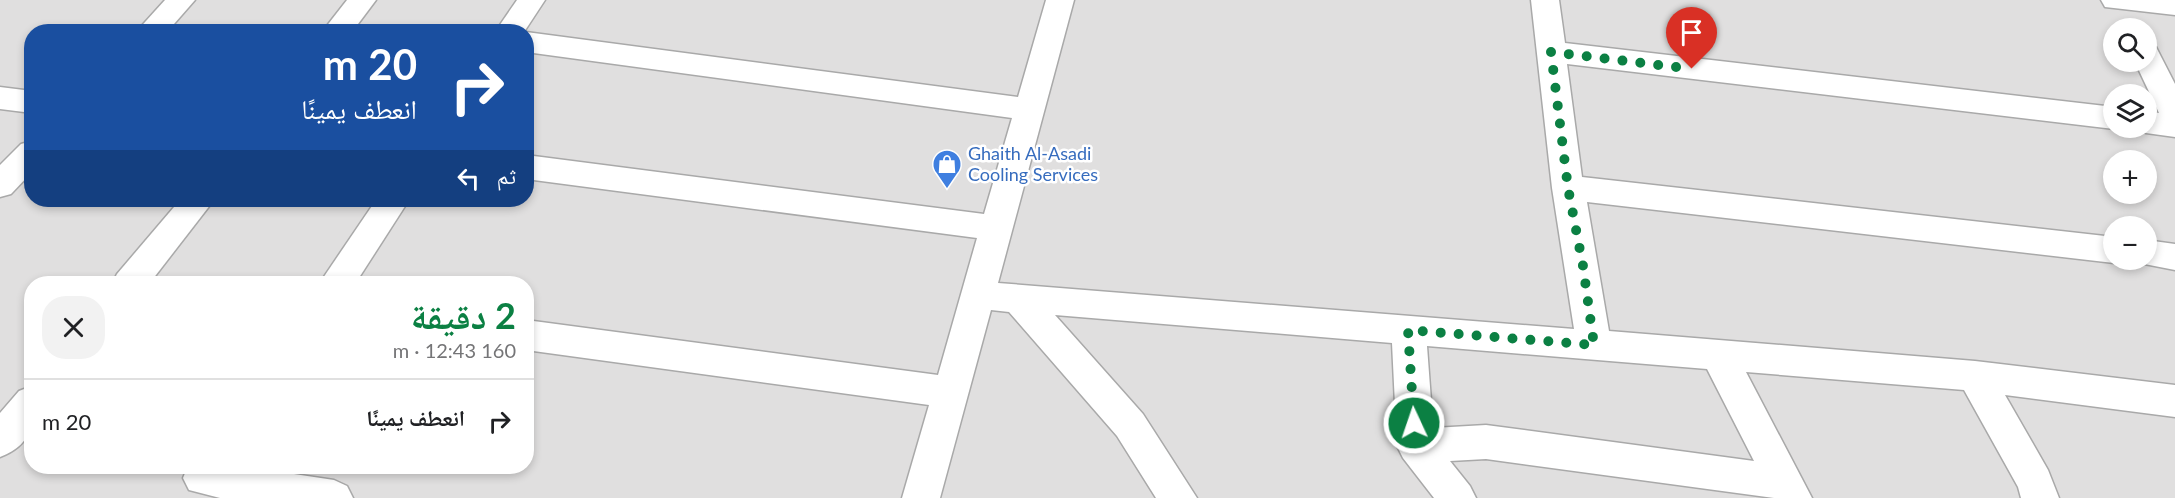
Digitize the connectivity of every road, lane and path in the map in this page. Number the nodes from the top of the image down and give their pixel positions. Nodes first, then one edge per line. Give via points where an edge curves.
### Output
1 (181, 0) edge
2 (362, 0) edge
3 (531, 0) edge
4 (1060, 0) edge
5 (1545, 0) edge
6 (2115, 0) edge
7 (2121, 1) edge
8 (2175, 6) edge
9 (2129, 18) edge
10 (158, 24) edge
11 (342, 24) edge
12 (514, 24) edge
13 (534, 43) edge
14 (1551, 52) junction
15 (2155, 72) edge
16 (0, 98) edge
17 (24, 101) edge
18 (1029, 109) junction
19 (2175, 115) edge
20 (2103, 117) edge
21 (2157, 124) edge
22 (2175, 126) edge
23 (24, 160) edge
24 (534, 168) edge
25 (0, 185) edge
26 (1568, 188) junction
27 (192, 207) edge
28 (388, 207) edge
29 (996, 228) junction
30 (2103, 249) edge
31 (2157, 255) edge
32 (2175, 257) edge
33 (136, 276) edge
34 (341, 276) edge
35 (977, 295) junction
36 (1018, 298) junction
37 (1408, 330) junction
38 (534, 336) edge
39 (1594, 345) junction
40 (1718, 355) junction
41 (1975, 376) junction
42 (950, 392) junction
43 (2175, 401) edge
44 (24, 412) edge
45 (0, 440) edge
46 (1416, 446) junction
47 (200, 481) edge
48 (1789, 490) edge
49 (334, 498) edge
50 (921, 498) edge
51 (1178, 498) edge
52 (1456, 498) edge
53 (2040, 498) edge

1 - 10 street
2 - 11 street
3 - 12 street
4 - 18 street
5 - 14 street
6 - 7 street
7 - 8 street
7 - 9 street
13 - 18 street
14 - 20 street
14 - 26 street
15 - 19 street
16 - 17 street
18 - 29 street
21 - 22 street
23 - 25 street
24 - 29 street
26 - 30 street
26 - 39 street
27 - 33 street
28 - 34 street
29 - 35 street
31 - 32 street
35 - 36 street
35 - 42 street
36 - 37 street
36 - 51 street via 1130,425
37 - 39 street
37 - 46 street
38 - 42 street
39 - 40 street
40 - 41 street
40 - 48 street
41 - 43 street
41 - 53 street via 2035,482
42 - 50 street
44 - 45 street
46 - 48 street via 1486,442
46 - 52 street
47 - 49 street

